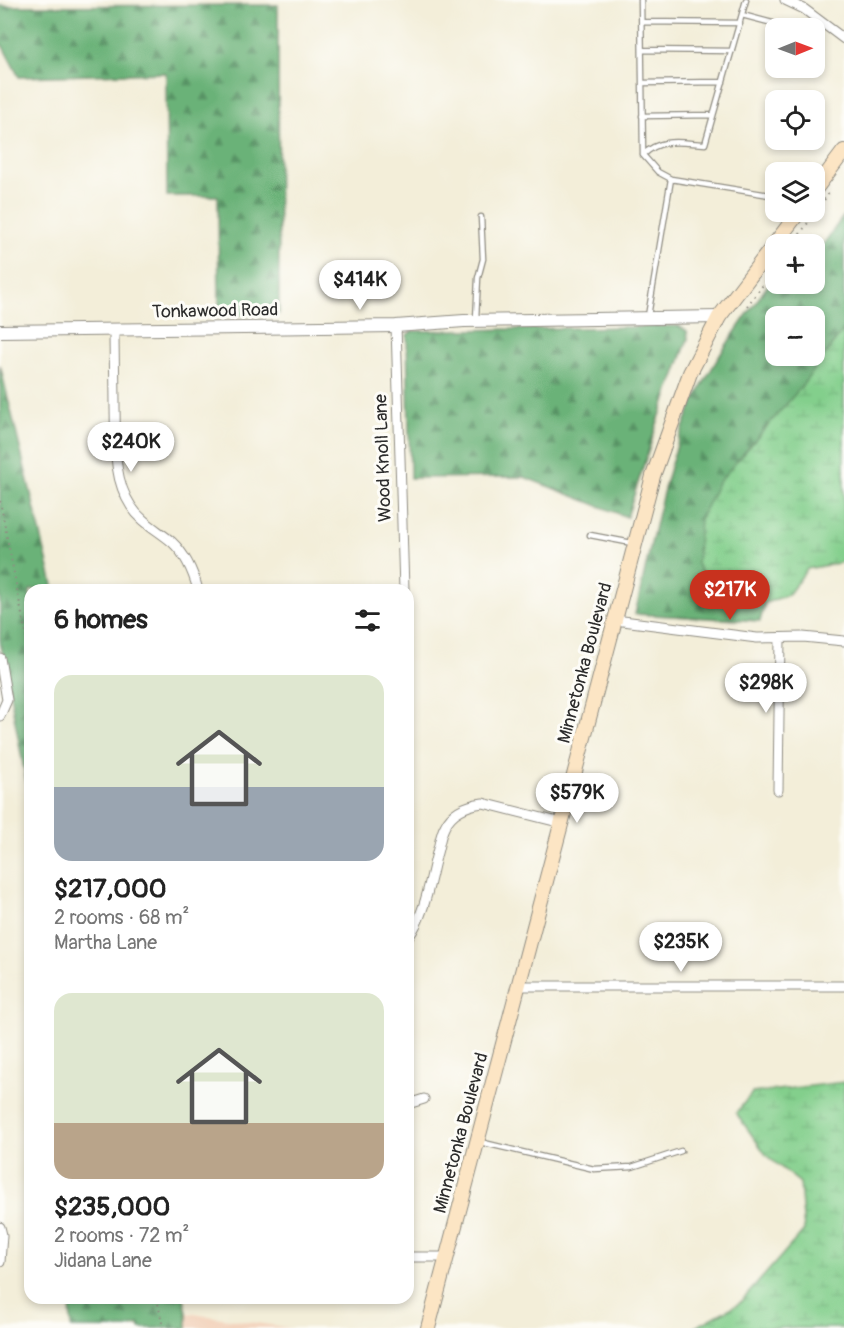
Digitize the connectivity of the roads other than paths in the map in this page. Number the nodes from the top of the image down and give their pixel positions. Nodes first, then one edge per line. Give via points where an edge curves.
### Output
1 (641, 0) edge
2 (746, 0) edge
3 (785, 0) edge
4 (742, 15) junction
5 (765, 21) edge
6 (642, 22) junction
7 (740, 22) junction
8 (844, 39) edge
9 (642, 50) junction
10 (732, 51) junction
11 (723, 82) junction
12 (642, 83) junction
13 (713, 115) junction
14 (642, 116) junction
15 (844, 151) edge
16 (643, 155) junction
17 (825, 176) edge
18 (671, 179) junction
19 (765, 194) edge
20 (481, 217) dead end
21 (791, 222) edge
22 (719, 317) junction
23 (648, 318) junction
24 (476, 321) junction
25 (396, 326) junction
26 (114, 330) junction
27 (0, 331) edge
28 (590, 536) dead end
29 (636, 543) junction
30 (197, 584) edge
31 (404, 584) edge
32 (615, 620) junction
33 (780, 638) junction
34 (844, 640) edge
35 (0, 658) edge
36 (0, 716) edge
37 (778, 790) dead end
38 (562, 823) junction
39 (414, 930) edge
40 (519, 986) junction
41 (844, 986) edge
42 (424, 1099) dead end
43 (414, 1102) edge
44 (478, 1142) junction
45 (681, 1151) dead end
46 (0, 1227) edge
47 (414, 1257) edge
48 (447, 1257) junction
49 (0, 1262) edge
50 (428, 1328) edge

1 - 6 lane
2 - 4 lane
3 - 8 street
4 - 5 lane
4 - 7 lane
6 - 7 lane
6 - 9 lane
7 - 10 lane
9 - 10 lane
9 - 12 lane
10 - 11 lane
11 - 12 lane
11 - 13 lane
12 - 14 lane
13 - 14 lane
13 - 16 lane via 705,144 663,143 652,146
14 - 16 lane
15 - 17 main road
16 - 18 lane via 658,172
18 - 19 lane
18 - 23 lane
20 - 24 lane via 483,259
21 - 22 main road, Minnetonka Boulevard
22 - 23 street, Tonkawood Road
22 - 29 main road, Minnetonka Boulevard via 690,373 653,476
23 - 24 street, Tonkawood Road
24 - 25 street, Tonkawood Road
25 - 26 street, Tonkawood Road
25 - 31 street, Wood Knoll Lane
26 - 27 street, Tonkawood Road
26 - 30 street via 116,461 124,494 144,521 185,557
28 - 29 lane
29 - 32 main road, Minnetonka Boulevard
32 - 33 street
32 - 38 main road, Minnetonka Boulevard
33 - 34 street
33 - 37 street
35 - 36 street via 7,700
38 - 39 street via 483,803 461,809 444,826
38 - 40 main road, Minnetonka Boulevard
40 - 41 street
40 - 44 main road, Minnetonka Boulevard
42 - 43 street
44 - 45 lane via 594,1169 632,1167
44 - 48 main road, Minnetonka Boulevard
46 - 49 street
47 - 48 street
48 - 50 main road, Minnetonka Boulevard

